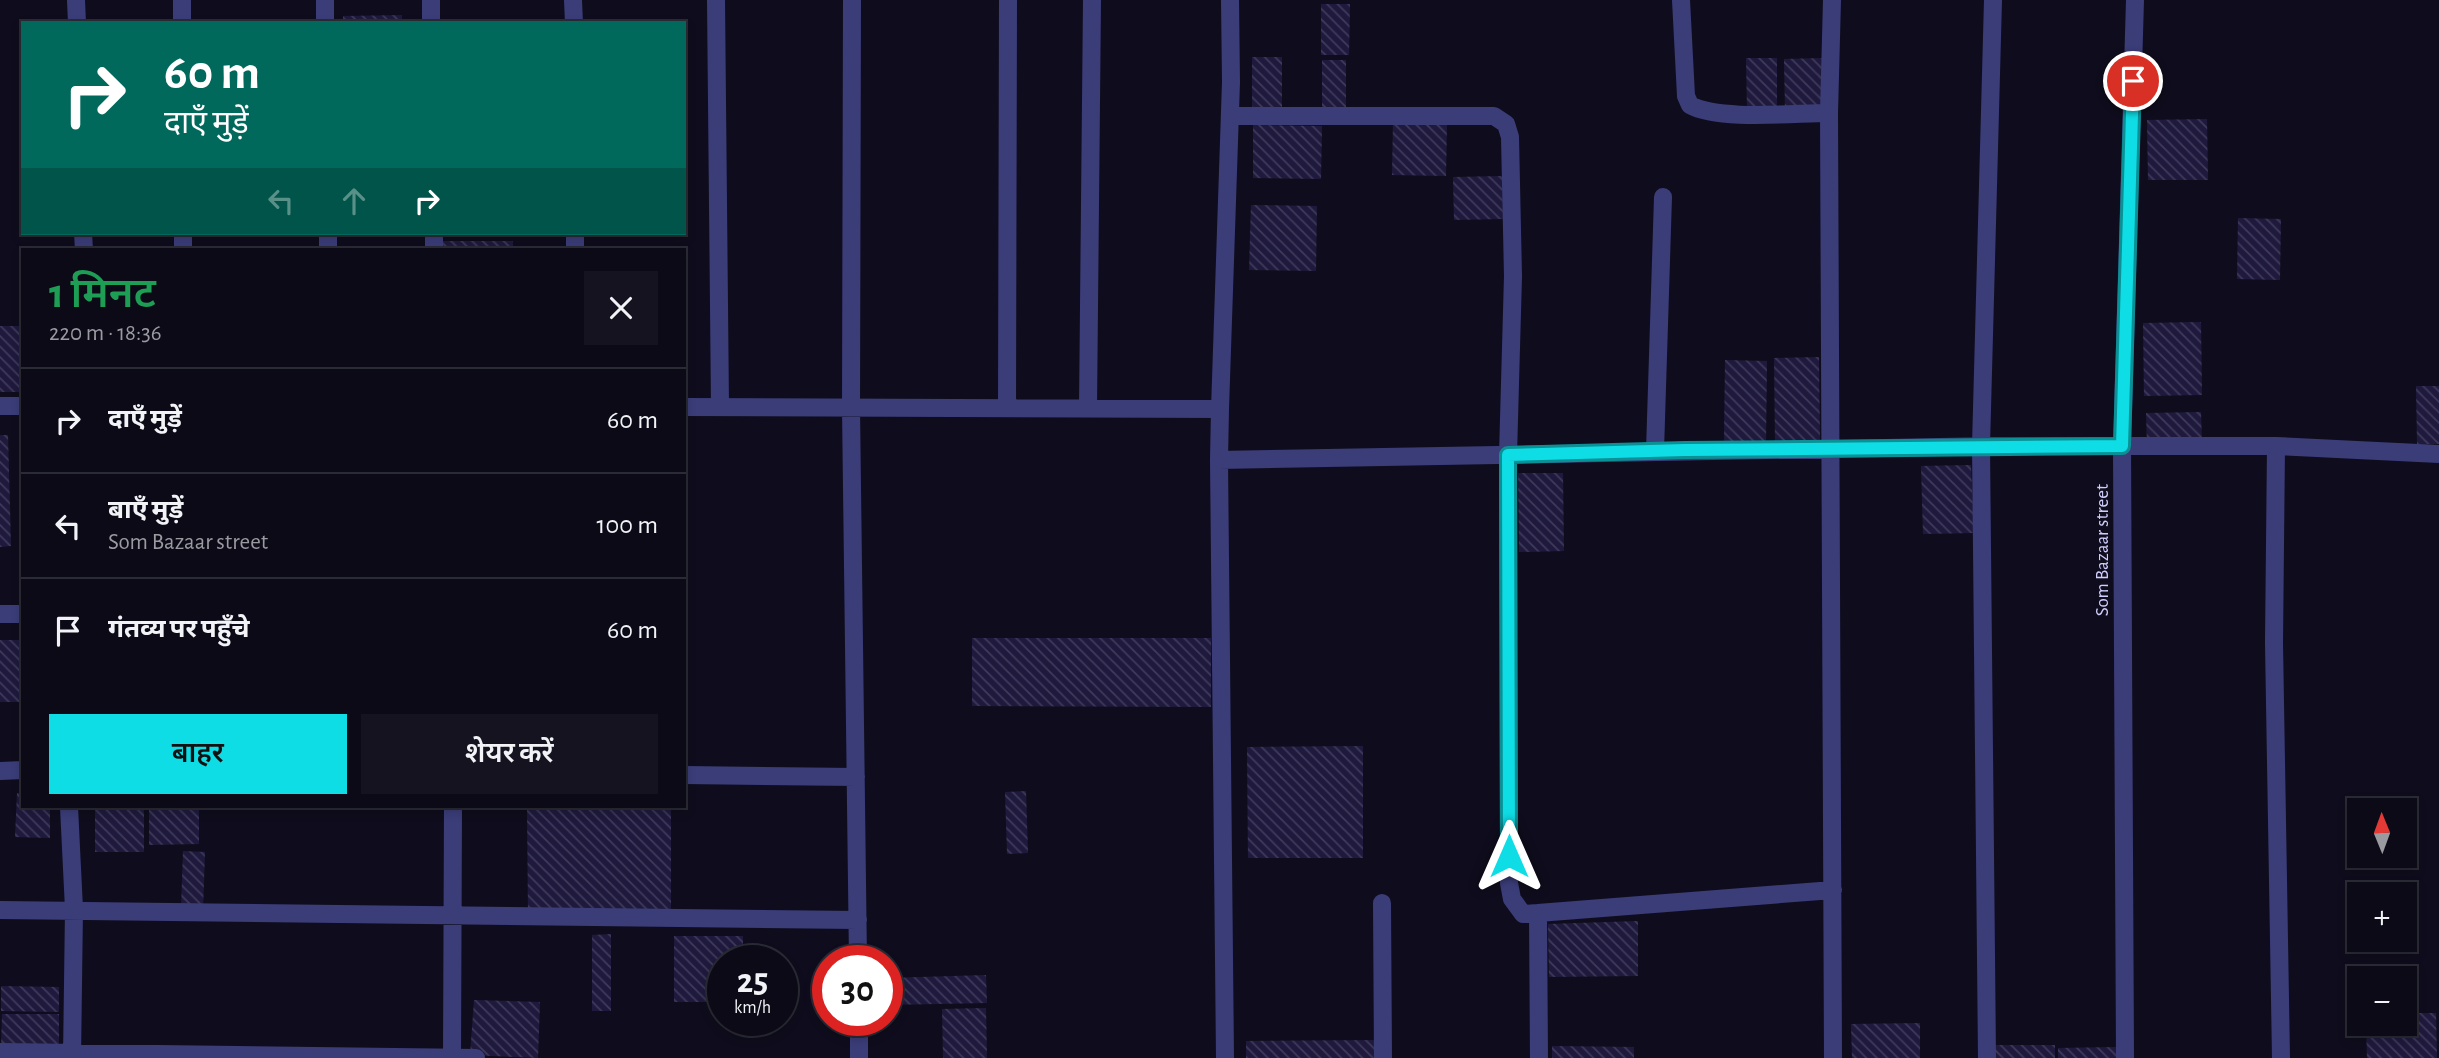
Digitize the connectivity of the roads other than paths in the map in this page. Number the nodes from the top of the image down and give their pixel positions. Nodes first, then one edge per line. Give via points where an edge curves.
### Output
1 (76, 0) edge
2 (182, 0) edge
3 (325, 0) edge
4 (431, 0) edge
5 (573, 0) edge
6 (716, 0) edge
7 (852, 0) edge
8 (1008, 0) edge
9 (1092, 0) edge
10 (1230, 0) edge
11 (1681, 0) edge
12 (1832, 0) edge
13 (1993, 0) edge
14 (2135, 0) edge
15 (77, 21) edge
16 (182, 21) edge
17 (325, 21) edge
18 (431, 21) edge
19 (573, 21) edge
20 (1829, 113) junction
21 (1230, 116) junction
22 (1663, 197) dead end
23 (0, 406) edge
24 (21, 406) edge
25 (686, 407) edge
26 (720, 407) junction
27 (851, 408) junction
28 (1007, 408) junction
29 (1088, 409) junction
30 (1220, 409) junction
31 (1980, 446) junction
32 (2122, 446) junction
33 (2276, 446) junction
34 (1831, 448) junction
35 (1656, 452) junction
36 (2439, 454) edge
37 (1508, 455) junction
38 (1219, 460) junction
39 (0, 614) edge
40 (21, 614) edge
41 (21, 770) edge
42 (0, 771) edge
43 (686, 775) edge
44 (856, 777) junction
45 (69, 808) edge
46 (453, 808) edge
47 (1833, 890) junction
48 (1382, 903) dead end
49 (74, 909) junction
50 (0, 910) edge
51 (1538, 913) junction
52 (453, 914) junction
53 (858, 920) junction
54 (858, 945) edge
55 (859, 1036) edge
56 (0, 1052) edge
57 (72, 1055) edge
58 (452, 1057) edge
59 (476, 1058) edge
60 (859, 1058) edge
61 (1225, 1058) edge
62 (1383, 1058) edge
63 (1539, 1058) edge
64 (1833, 1058) edge
65 (1987, 1058) edge
66 (2125, 1058) edge
67 (2281, 1058) edge

1 - 15 street
2 - 16 street
3 - 17 street
4 - 18 street
5 - 19 street
6 - 26 street
7 - 27 street
8 - 28 street
9 - 29 street
10 - 21 street
11 - 20 street via 1689,105 1751,114
12 - 20 street
13 - 31 street
14 - 32 street, Som Bazaar street
20 - 34 street
21 - 30 street
21 - 37 street via 1494,116 1506,124 1513,276
22 - 35 street
23 - 24 street
25 - 26 street
26 - 27 street
27 - 28 street
27 - 44 street
28 - 29 street
29 - 30 street
30 - 38 street
31 - 32 street
31 - 34 street
31 - 65 street
32 - 33 street
32 - 66 street, Som Bazaar street
33 - 36 street
33 - 67 street via 2274,643
34 - 35 street
34 - 47 street
35 - 37 street
37 - 38 street
37 - 51 street via 1509,883 1517,910
38 - 61 street
39 - 40 street
41 - 42 street
43 - 44 street
44 - 53 street
45 - 49 street
46 - 52 street
47 - 51 street
47 - 64 street
48 - 62 street
49 - 50 street
49 - 52 street
49 - 57 street
51 - 63 street
52 - 53 street
52 - 58 street
53 - 54 street
55 - 60 street
56 - 57 street
57 - 58 street
58 - 59 street

